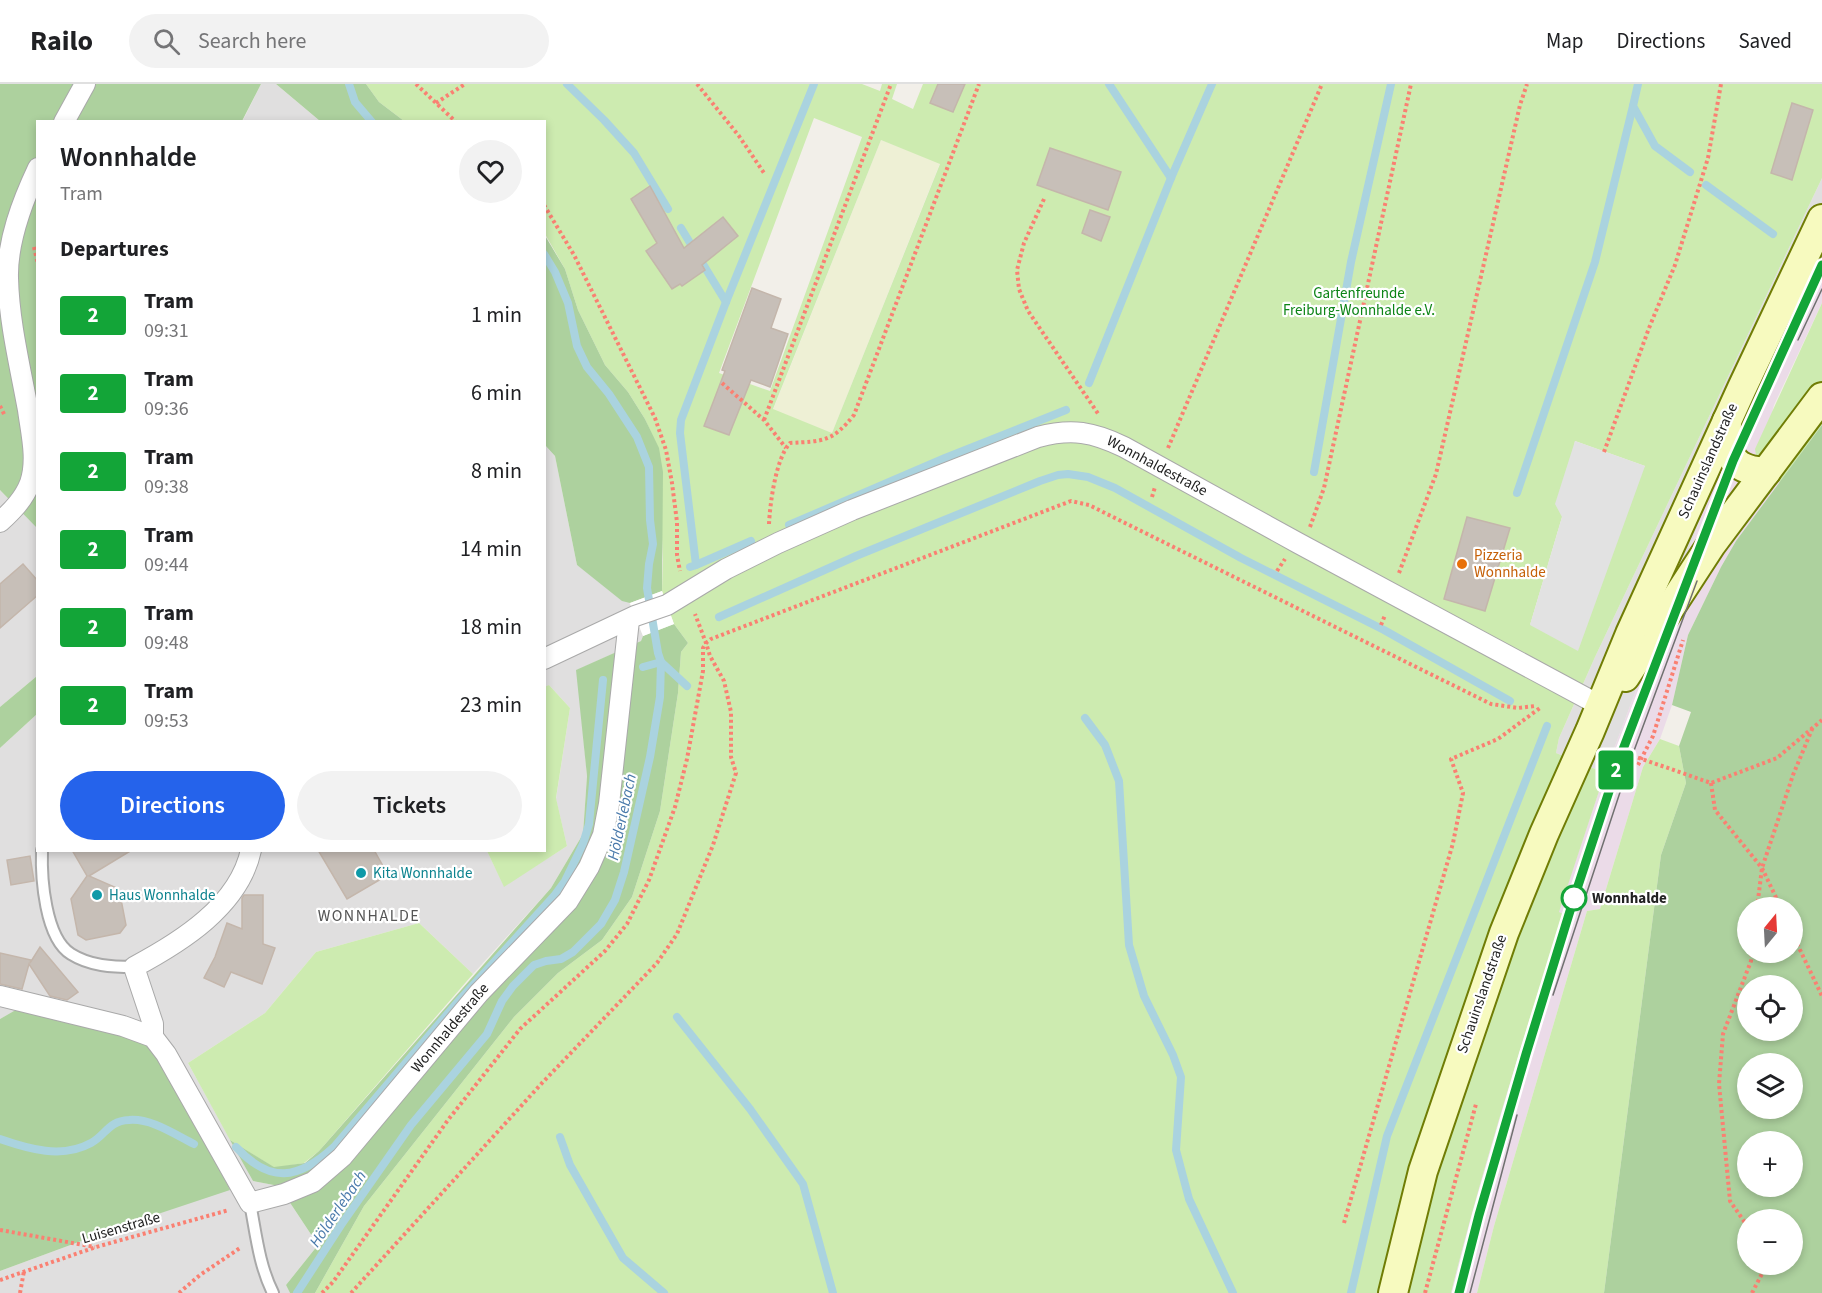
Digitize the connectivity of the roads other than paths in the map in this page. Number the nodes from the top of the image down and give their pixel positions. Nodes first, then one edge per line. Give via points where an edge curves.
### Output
1 (85, 84) edge
2 (65, 120) edge
3 (36, 172) edge
4 (1822, 219) edge
5 (1822, 397) edge
6 (1727, 419) junction
7 (1766, 472) junction
8 (0, 522) edge
9 (632, 618) junction
10 (546, 658) edge
11 (1601, 706) junction
12 (42, 852) edge
13 (251, 852) edge
14 (134, 967) junction
15 (0, 996) edge
16 (153, 1037) junction
17 (250, 1203) junction
18 (273, 1293) edge
19 (1392, 1293) edge

1 - 2 street
3 - 8 street via 13,236 8,276 34,463 21,502
4 - 6 main road, Schauinslandstraße
5 - 7 main road, Schauinslandstraße
6 - 7 main road via 1726,441 1733,461 1753,471
6 - 11 main road, Schauinslandstraße
7 - 11 main road, Schauinslandstraße via 1711,546 1619,686
9 - 10 street, Wonnhaldestraße
9 - 11 street, Wonnhaldestraße via 667,604 690,601 726,569 852,510 1038,437 1077,431 1101,436 1162,468
9 - 17 street, Wonnhaldestraße via 603,835 568,901 479,993 342,1157 313,1182
11 - 19 main road, Schauinslandstraße via 1504,933 1423,1171
12 - 14 lane via 41,872 57,939 70,954 89,963
13 - 14 street via 237,885 222,903 196,928
14 - 16 street via 153,1024
15 - 16 street
16 - 17 street
17 - 18 lane

